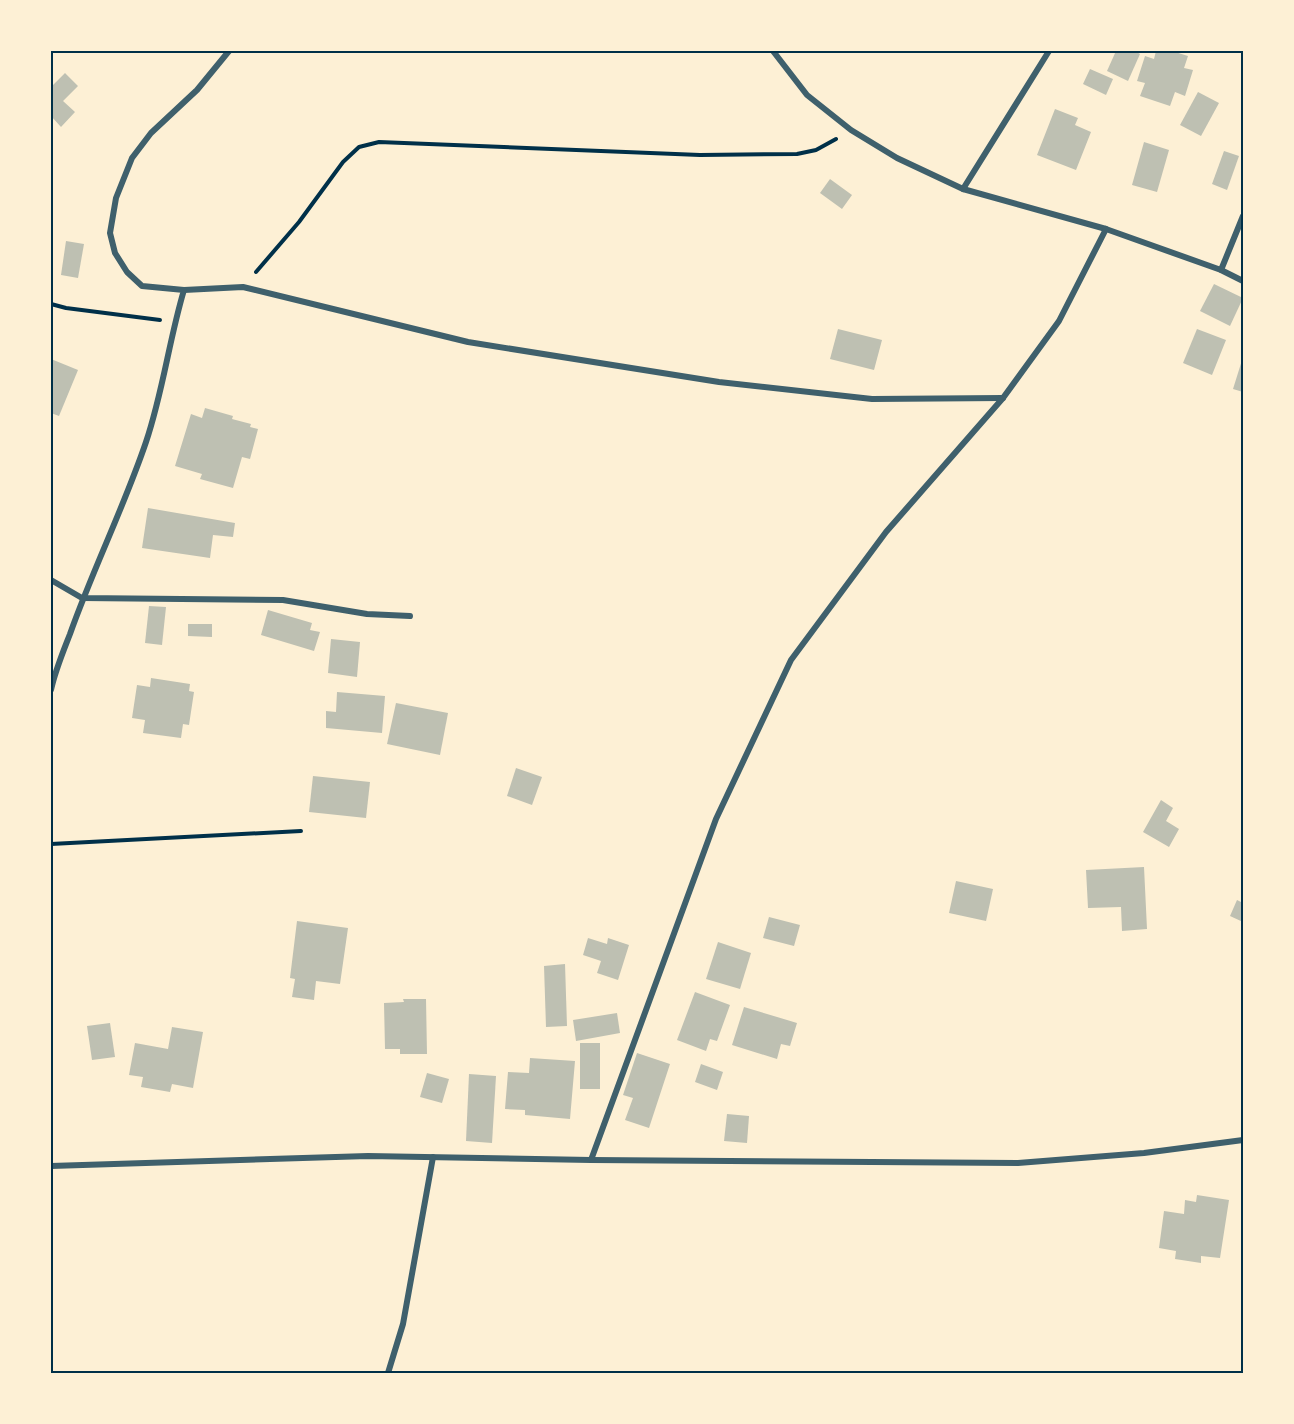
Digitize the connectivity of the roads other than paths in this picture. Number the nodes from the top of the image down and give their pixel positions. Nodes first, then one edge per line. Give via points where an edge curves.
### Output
1 (229, 51) edge
2 (773, 51) edge
3 (1049, 51) edge
4 (963, 189) junction
5 (1243, 216) edge
6 (1106, 229) junction
7 (1221, 270) junction
8 (1243, 281) edge
9 (184, 290) junction
10 (1003, 398) junction
11 (51, 580) edge
12 (82, 598) junction
13 (410, 616) dead end
14 (51, 690) edge
15 (1243, 1140) edge
16 (434, 1157) junction
17 (591, 1160) junction
18 (51, 1166) edge
19 (388, 1373) edge

1 - 9 street via 151,133 132,158 116,198 110,233 115,253 127,272 142,286
2 - 4 street via 807,95 851,130 897,158
3 - 4 street
4 - 6 street
5 - 7 street
6 - 7 street
6 - 10 street via 1059,321
7 - 8 street
9 - 10 street via 243,287 468,342 719,382 872,399
9 - 12 street via 147,440
10 - 17 street via 886,532 791,660 716,819
11 - 12 street
12 - 13 street via 283,600 367,614
12 - 14 street
15 - 17 street via 1018,1163
16 - 17 street
16 - 18 street
16 - 19 street via 403,1324

